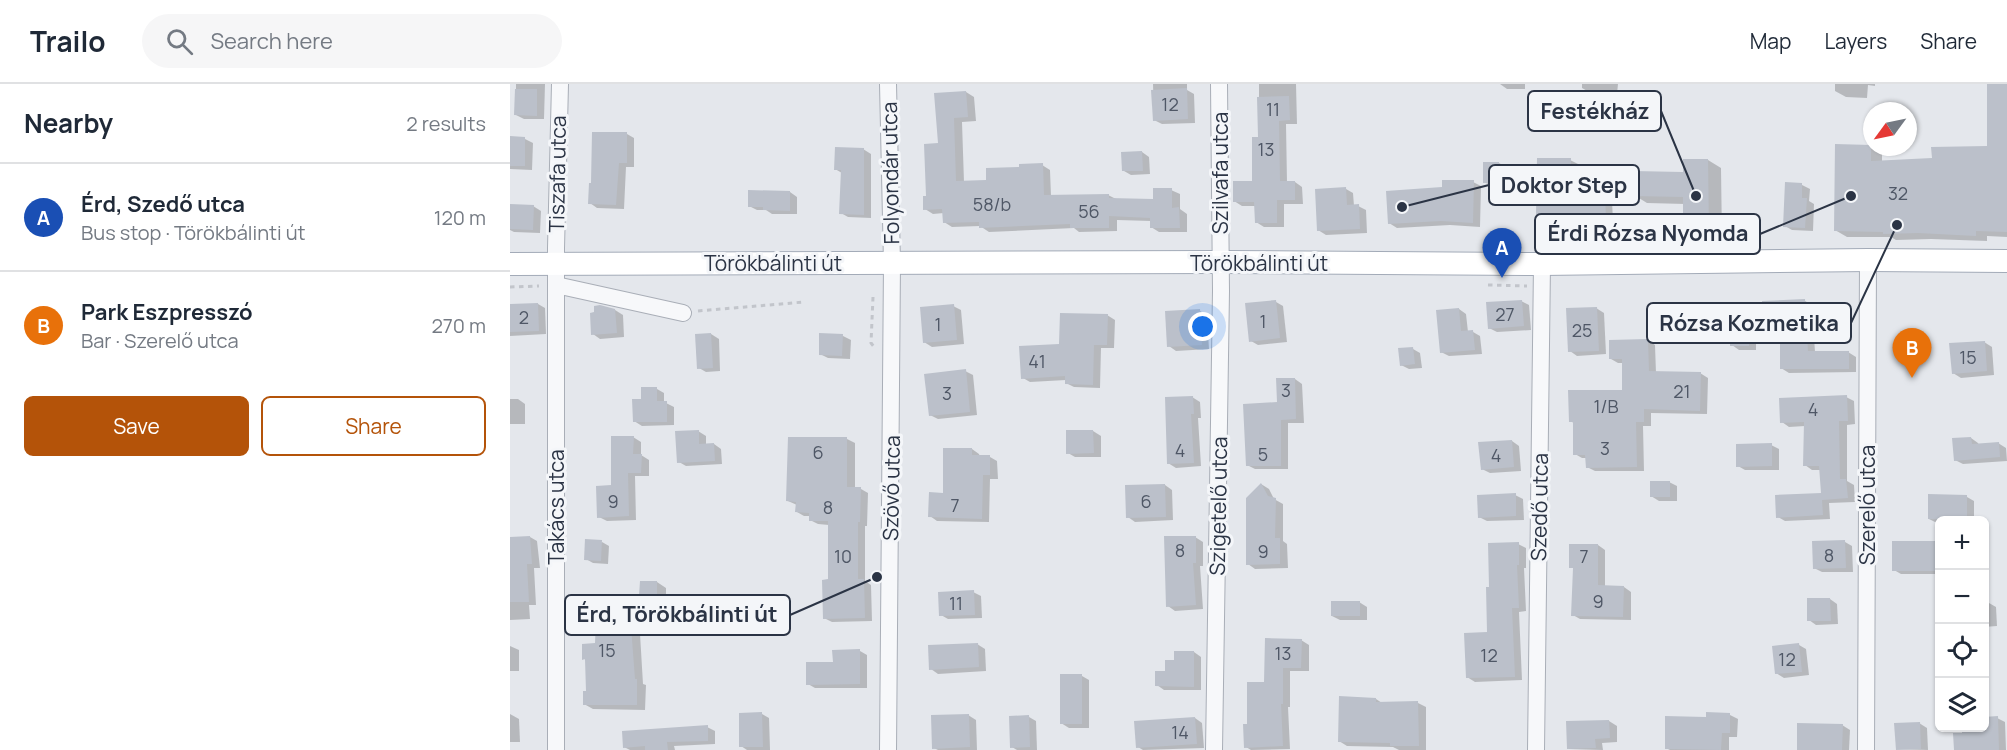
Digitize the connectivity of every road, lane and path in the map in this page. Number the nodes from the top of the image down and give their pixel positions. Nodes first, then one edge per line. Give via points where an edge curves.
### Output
1 (560, 84) edge
2 (888, 84) edge
3 (1219, 84) edge
4 (1868, 260) junction
5 (2007, 261) edge
6 (1221, 262) junction
7 (892, 263) junction
8 (510, 264) edge
9 (1542, 264) junction
10 (556, 275) junction
11 (510, 287) edge
12 (804, 302) dead end
13 (683, 313) joint
14 (556, 750) edge
15 (888, 750) edge
16 (1214, 750) edge
17 (1536, 750) edge
18 (1866, 750) edge

1 - 10 street, Tiszafa utca
2 - 7 street, Folyondár utca
3 - 6 street, Szilvafa utca
4 - 5 main road, Törökbálinti út
4 - 9 main road, Törökbálinti út
4 - 18 street, Szerelő utca
6 - 7 main road, Törökbálinti út
6 - 9 main road, Törökbálinti út
6 - 16 street, Szigetelő utca
7 - 10 main road, Törökbálinti út
7 - 15 street, Szövő utca
8 - 10 main road, Törökbálinti út
9 - 17 street, Szedő utca
10 - 11 path
10 - 13 street
10 - 14 street, Takács utca
12 - 13 path

